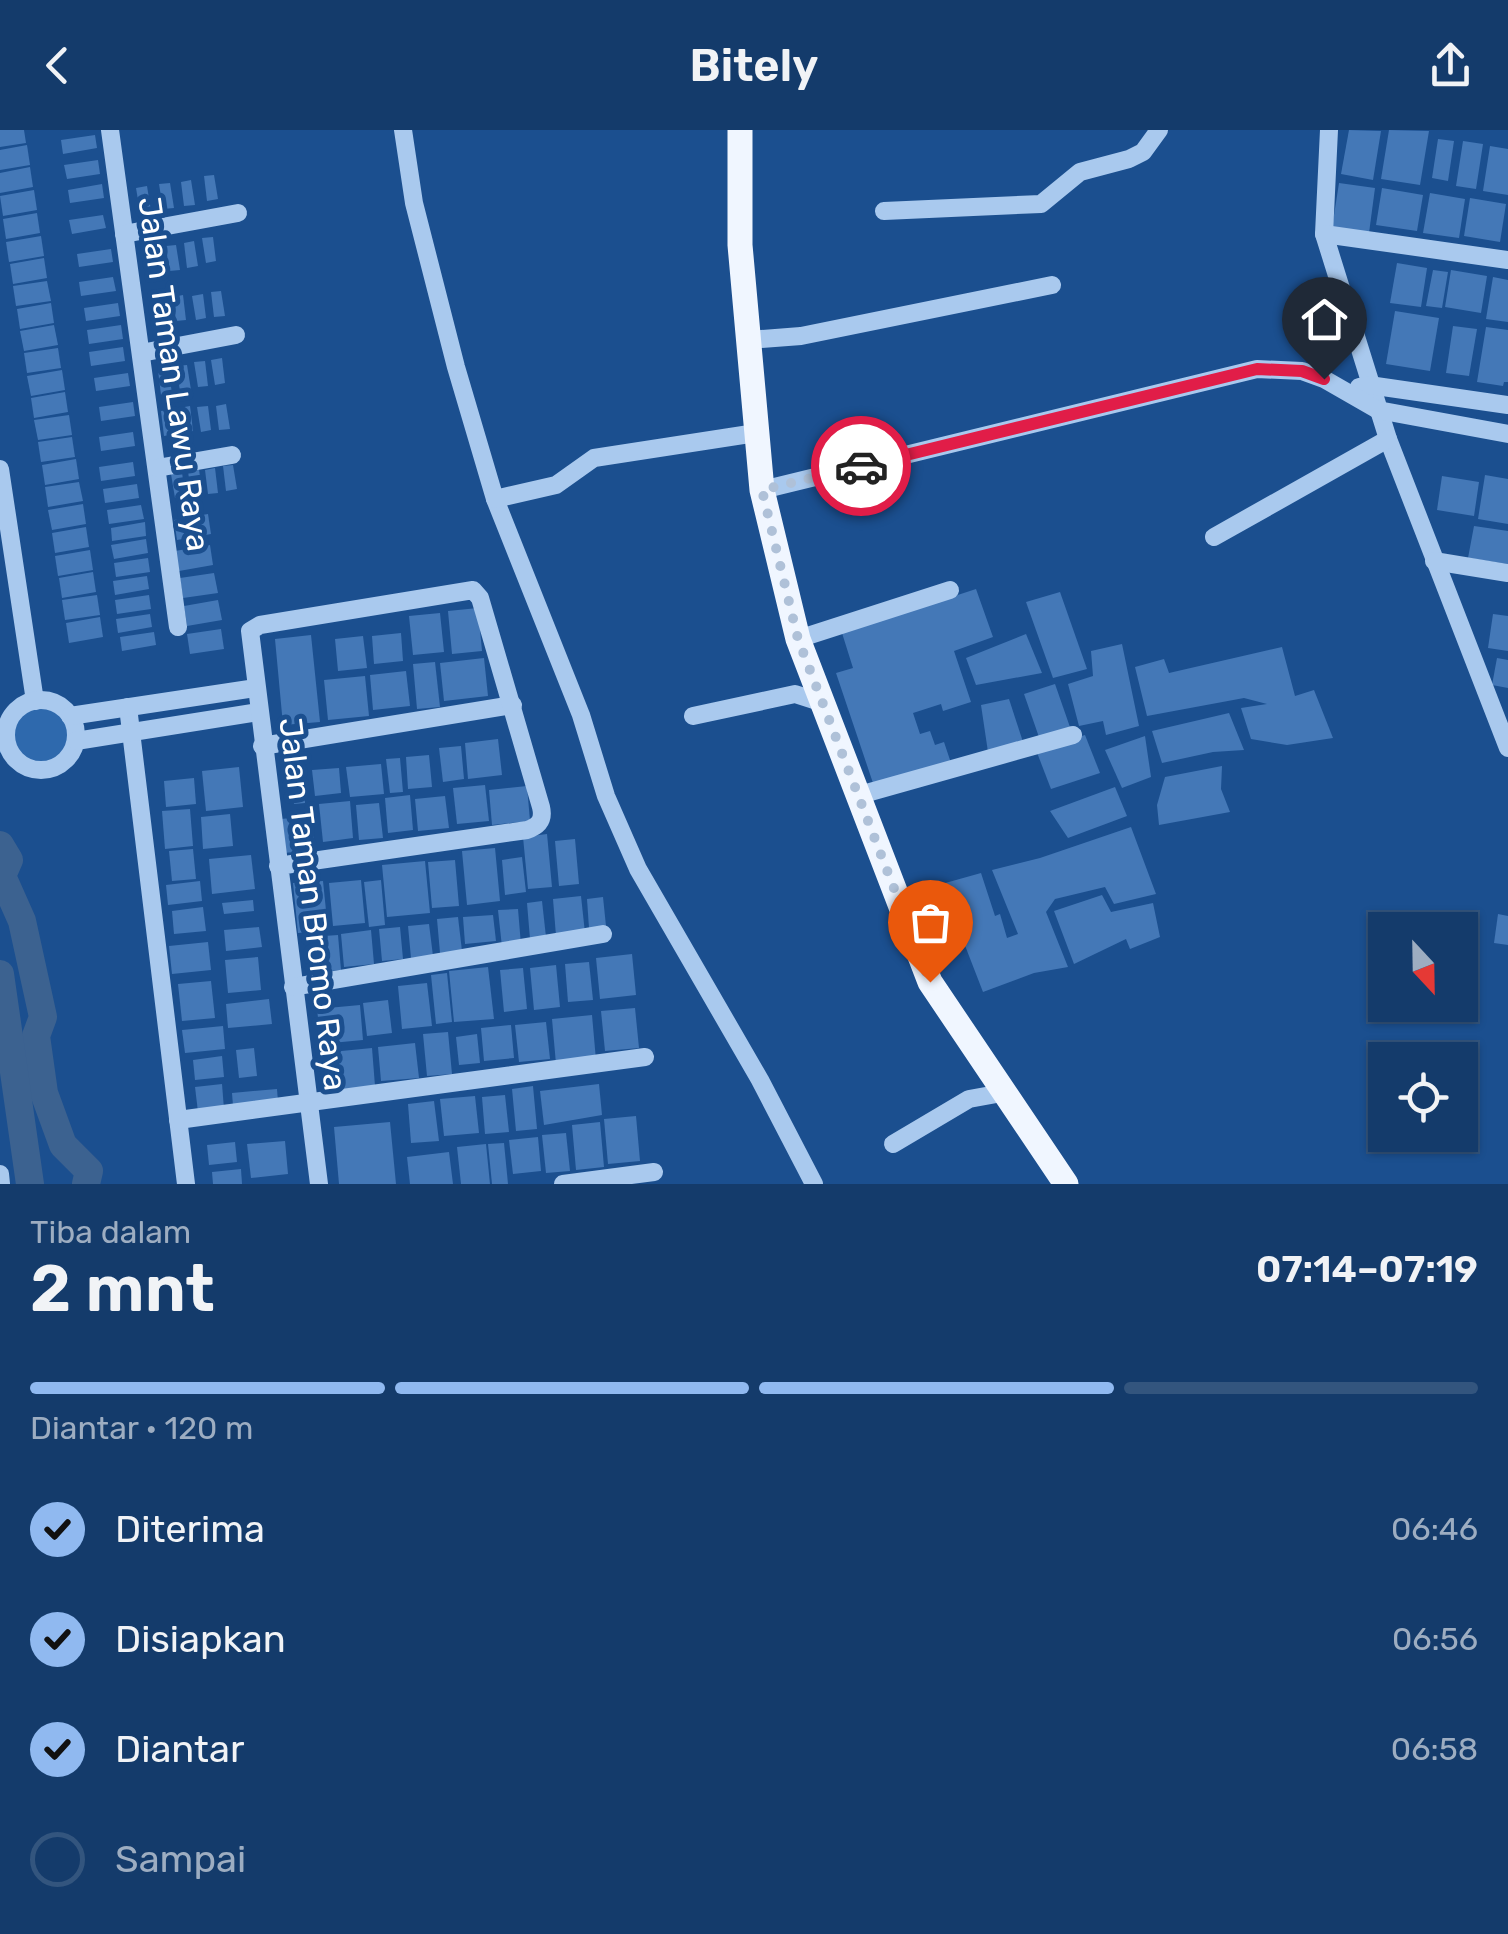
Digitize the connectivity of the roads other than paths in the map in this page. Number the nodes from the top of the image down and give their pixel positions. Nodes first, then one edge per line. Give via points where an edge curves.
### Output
1 (110, 130) edge
2 (402, 130) edge
3 (740, 130) edge
4 (1159, 130) edge
5 (1330, 130) edge
6 (884, 211) dead end
7 (238, 214) dead end
8 (124, 234) junction
9 (1324, 234) junction
10 (1508, 260) edge
11 (1052, 286) dead end
12 (236, 335) dead end
13 (748, 340) junction
14 (141, 353) junction
15 (1370, 385) junction
16 (1344, 389) junction
17 (1508, 405) edge
18 (1378, 410) junction
19 (756, 433) junction
20 (1508, 434) edge
21 (1388, 440) junction
22 (232, 455) dead end
23 (157, 468) junction
24 (0, 469) edge
25 (762, 490) junction
26 (496, 499) junction
27 (1214, 537) dead end
28 (1434, 561) junction
29 (1508, 574) edge
30 (950, 590) dead end
31 (178, 627) dead end
32 (798, 639) junction
33 (256, 688) junction
34 (35, 701) junction
35 (823, 703) junction
36 (512, 705) junction
37 (128, 707) junction
38 (1501, 711) edge
39 (258, 712) junction
40 (70, 716) junction
41 (694, 716) dead end
42 (4, 725) edge
43 (131, 732) junction
44 (1073, 734) dead end
45 (76, 741) junction
46 (262, 746) junction
47 (1508, 748) edge
48 (5, 752) edge
49 (856, 796) junction
50 (278, 866) junction
51 (602, 934) dead end
52 (293, 987) junction
53 (645, 1057) dead end
54 (1002, 1093) junction
55 (308, 1103) junction
56 (178, 1120) junction
57 (893, 1144) dead end
58 (654, 1172) dead end
59 (0, 1174) edge
60 (1, 1184) edge
61 (186, 1184) edge
62 (318, 1184) edge
63 (563, 1184) edge
64 (814, 1184) edge
65 (1066, 1184) edge

1 - 8 street, Jalan Taman Lawu Raya
2 - 26 street via 414,203
3 - 13 main road
4 - 6 street via 1143,152 1080,172 1041,204
5 - 9 street
7 - 8 street
8 - 14 street, Jalan Taman Lawu Raya
9 - 10 street
9 - 15 street
11 - 13 street via 801,336
12 - 14 street
13 - 19 main road
14 - 23 street, Jalan Taman Lawu Raya
15 - 16 street
15 - 17 street
15 - 18 street
16 - 18 street
16 - 25 street via 1302,371 1257,369
18 - 20 street
18 - 21 street
19 - 25 main road
19 - 26 street via 594,458 556,484
21 - 27 street
21 - 28 street
22 - 23 street
23 - 31 street, Jalan Taman Lawu Raya
24 - 34 street
25 - 32 main road
26 - 64 street via 638,869
28 - 29 street
28 - 38 street
30 - 32 street
32 - 35 main road
33 - 36 street, Jalan Taman Bromo Raya via 250,631 260,624 473,590
33 - 37 street
33 - 39 street, Jalan Taman Bromo Raya
34 - 40 street via 55,703
34 - 42 street
35 - 41 street via 795,694
35 - 49 main road
36 - 46 street
36 - 50 street via 542,807 535,828
37 - 40 street
37 - 43 street
38 - 47 street
39 - 43 street
39 - 46 street, Jalan Taman Bromo Raya
40 - 45 street
42 - 48 street
43 - 45 street
43 - 56 street
44 - 49 street
45 - 48 street via 66,760 47,770 26,767
46 - 50 street, Jalan Taman Bromo Raya
49 - 54 main road via 930,982
50 - 52 street, Jalan Taman Bromo Raya
51 - 52 street
52 - 55 street, Jalan Taman Bromo Raya
53 - 55 street
54 - 57 street via 969,1098
54 - 65 main road
55 - 56 street
55 - 62 street, Jalan Taman Bromo Raya
56 - 61 street
58 - 63 street
59 - 60 street

